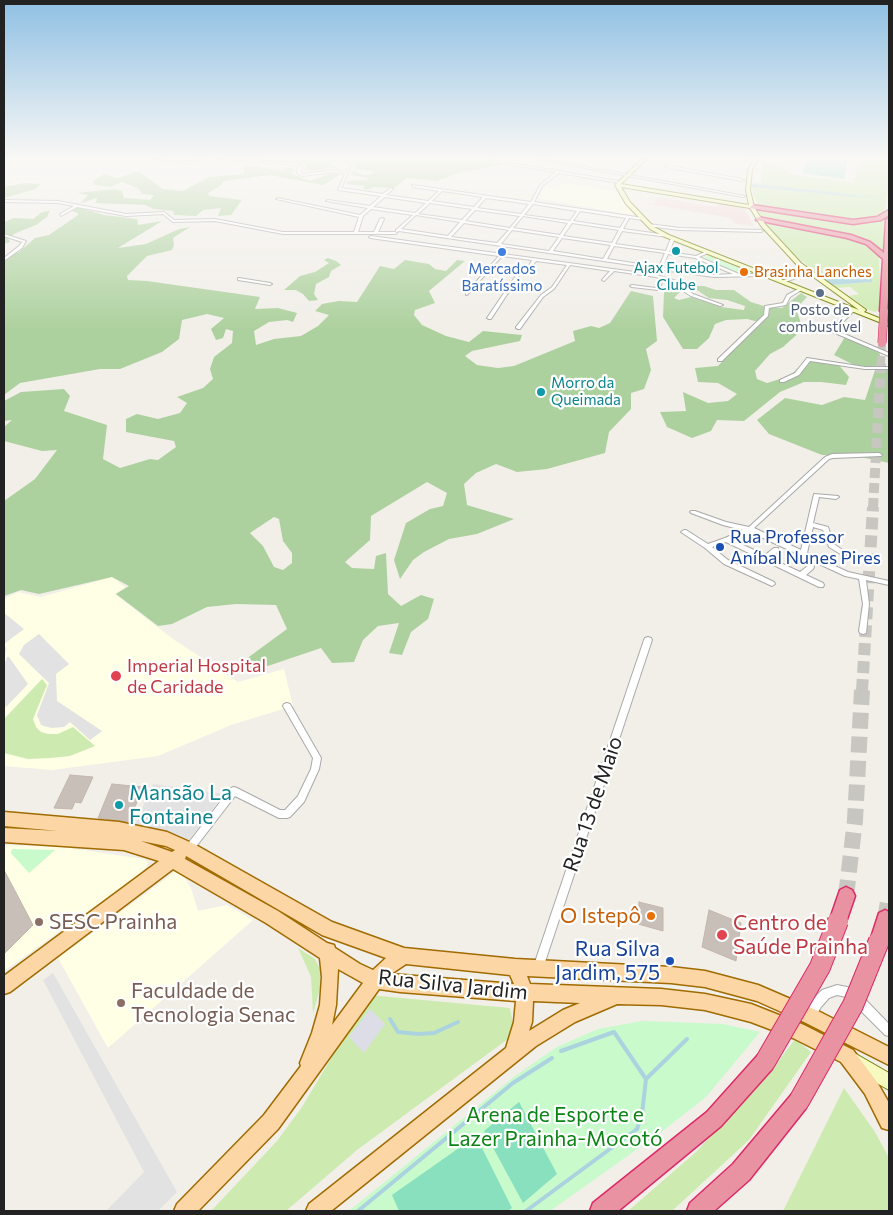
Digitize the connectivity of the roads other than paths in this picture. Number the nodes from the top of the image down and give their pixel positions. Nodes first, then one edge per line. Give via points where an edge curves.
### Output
1 (522, 215) edge
2 (167, 216) edge
3 (361, 216) edge
4 (414, 216) edge
5 (420, 216) edge
6 (468, 216) edge
7 (527, 216) edge
8 (575, 216) edge
9 (619, 216) edge
10 (640, 216) edge
11 (754, 216) edge
12 (811, 216) edge
13 (884, 216) edge
14 (628, 217) junction
15 (382, 218) dead end
16 (643, 219) junction
17 (889, 220) edge
18 (462, 222) junction
19 (570, 222) junction
20 (758, 223) junction
21 (648, 225) junction
22 (510, 229) junction
23 (622, 229) junction
24 (397, 231) junction
25 (356, 232) junction
26 (373, 234) junction
27 (4, 235) edge
28 (449, 236) junction
29 (560, 237) junction
30 (670, 237) junction
31 (389, 238) junction
32 (773, 241) junction
33 (499, 243) junction
34 (441, 245) junction
35 (613, 245) junction
36 (551, 250) junction
37 (707, 252) junction
38 (491, 253) junction
39 (667, 253) junction
40 (502, 254) junction
41 (696, 257) junction
42 (536, 259) junction
43 (605, 259) junction
44 (887, 259) junction
45 (4, 260) edge
46 (569, 264) junction
47 (661, 268) junction
48 (613, 270) junction
49 (806, 274) junction
50 (764, 275) junction
51 (740, 276) junction
52 (659, 277) junction
53 (239, 279) dead end
54 (604, 280) dead end
55 (781, 282) junction
56 (270, 284) dead end
57 (632, 286) dead end
58 (680, 287) junction
59 (658, 289) junction
60 (801, 290) junction
61 (468, 294) dead end
62 (721, 305) dead end
63 (861, 308) junction
64 (853, 310) junction
65 (489, 318) dead end
66 (879, 320) junction
67 (889, 324) edge
68 (518, 328) dead end
69 (882, 343) tunnel mouth
70 (889, 355) edge
71 (720, 360) dead end
72 (889, 368) edge
73 (782, 381) dead end
74 (880, 455) dead end
75 (836, 497) dead end
76 (692, 512) dead end
77 (811, 524) junction
78 (750, 529) junction
79 (684, 532) dead end
80 (726, 540) junction
81 (707, 546) junction
82 (776, 550) dead end
83 (804, 553) junction
84 (844, 553) dead end
85 (765, 558) junction
86 (811, 567) dead end
87 (801, 575) junction
88 (862, 578) junction
89 (889, 583) edge
90 (772, 584) dead end
91 (821, 585) dead end
92 (863, 631) dead end
93 (648, 640) dead end
94 (287, 706) dead end
95 (4, 819) edge
96 (4, 835) edge
97 (189, 849) junction
98 (175, 860) junction
99 (846, 896) tunnel mouth
100 (885, 919) dead end
101 (328, 951) junction
102 (404, 956) junction
103 (515, 967) junction
104 (538, 968) junction
105 (375, 980) junction
106 (4, 986) edge
107 (524, 992) junction
108 (616, 996) junction
109 (810, 1016) junction
110 (889, 1031) edge
111 (514, 1052) junction
112 (847, 1056) junction
113 (889, 1056) edge
114 (889, 1082) edge
115 (299, 1085) junction
116 (889, 1121) edge
117 (184, 1211) edge
118 (316, 1211) edge
119 (600, 1211) edge
120 (699, 1211) edge

1 - 22 street
2 - 25 street via 172,221 215,220 283,233
3 - 25 street
4 - 24 street
5 - 18 street
6 - 18 street
7 - 19 street
8 - 19 street
9 - 14 street
10 - 16 main road
11 - 20 main road
12 - 13 highway via 856,222
14 - 16 street
14 - 23 street
15 - 26 street
16 - 21 main road
17 - 44 highway
18 - 22 street
18 - 28 street
19 - 23 street
19 - 29 street
20 - 21 street via 680,229
20 - 32 main road
20 - 44 highway via 773,222 839,233 874,247
21 - 30 main road
22 - 29 street
22 - 33 street
23 - 30 street
23 - 35 street
24 - 26 street
24 - 28 street
24 - 31 street
25 - 26 street
26 - 31 street
27 - 45 street via 24,241
28 - 33 street
28 - 34 street
29 - 35 street
29 - 36 street
30 - 37 main road
30 - 39 street
31 - 34 street
32 - 49 main road
32 - 63 main road via 816,277
33 - 36 street
33 - 38 street
34 - 38 street
35 - 39 street
35 - 43 street
36 - 43 street
37 - 41 street
37 - 50 main road
38 - 40 street
39 - 41 street
39 - 47 street
40 - 42 street
40 - 61 street
41 - 51 street
42 - 46 street
42 - 65 street via 520,272
43 - 47 street
44 - 69 highway, bridge
46 - 48 street
46 - 68 street
47 - 51 street via 714,276
47 - 52 street
48 - 52 street
48 - 54 street
49 - 55 street
49 - 64 main road
50 - 51 street
50 - 55 main road
52 - 58 street via 678,283
52 - 59 street
53 - 56 street
55 - 60 main road
57 - 59 street
58 - 59 street
58 - 62 street via 692,295
60 - 64 main road
60 - 71 street via 788,296 785,304 768,307 766,315
63 - 64 main road
63 - 66 main road
64 - 66 main road
64 - 70 street via 832,330
66 - 67 main road
72 - 73 street via 865,368 809,359 798,374
74 - 78 street via 827,458
75 - 77 street via 816,494
76 - 78 street
77 - 83 street
77 - 84 street via 826,530 831,545
78 - 80 street
78 - 83 street
79 - 81 street
80 - 81 street
80 - 85 street
81 - 90 street via 726,562
82 - 85 street
83 - 88 street
85 - 87 street
86 - 87 street
87 - 91 street
88 - 89 street
88 - 92 street via 866,604
93 - 104 street, Rua 13 de Maio
94 - 97 street via 317,758 301,799 287,814 279,814 234,792
95 - 97 main road, Rua Silva Jardim via 120,829 152,835
96 - 98 main road, Rua Silva Jardim via 124,843
97 - 98 main road
97 - 102 main road, Rua Silva Jardim via 328,929
98 - 101 main road, Rua Silva Jardim
98 - 106 main road
99 - 119 highway, bridge via 820,967 764,1062 714,1119
100 - 120 highway, bridge via 853,1005 799,1101 741,1172
101 - 105 main road, Rua Silva Jardim via 354,970
101 - 115 main road via 328,1004 321,1033
102 - 103 main road, Rua Silva Jardim
102 - 105 main road
103 - 104 main road, Rua Silva Jardim
103 - 107 main road
104 - 109 main road, Rua Silva Jardim via 705,979 758,993
105 - 107 main road, Rua Silva Jardim
105 - 115 main road
107 - 108 main road, Rua Silva Jardim
107 - 111 main road via 523,1022
108 - 111 main road via 569,1016
108 - 112 main road, Rua Silva Jardim via 705,1002 751,1013 798,1031
109 - 110 street via 817,1002 826,994 837,990 848,992
109 - 113 main road, Rua Silva Jardim
111 - 118 main road
112 - 114 main road, Rua Silva Jardim
112 - 116 main road via 871,1088
115 - 117 main road via 250,1147

